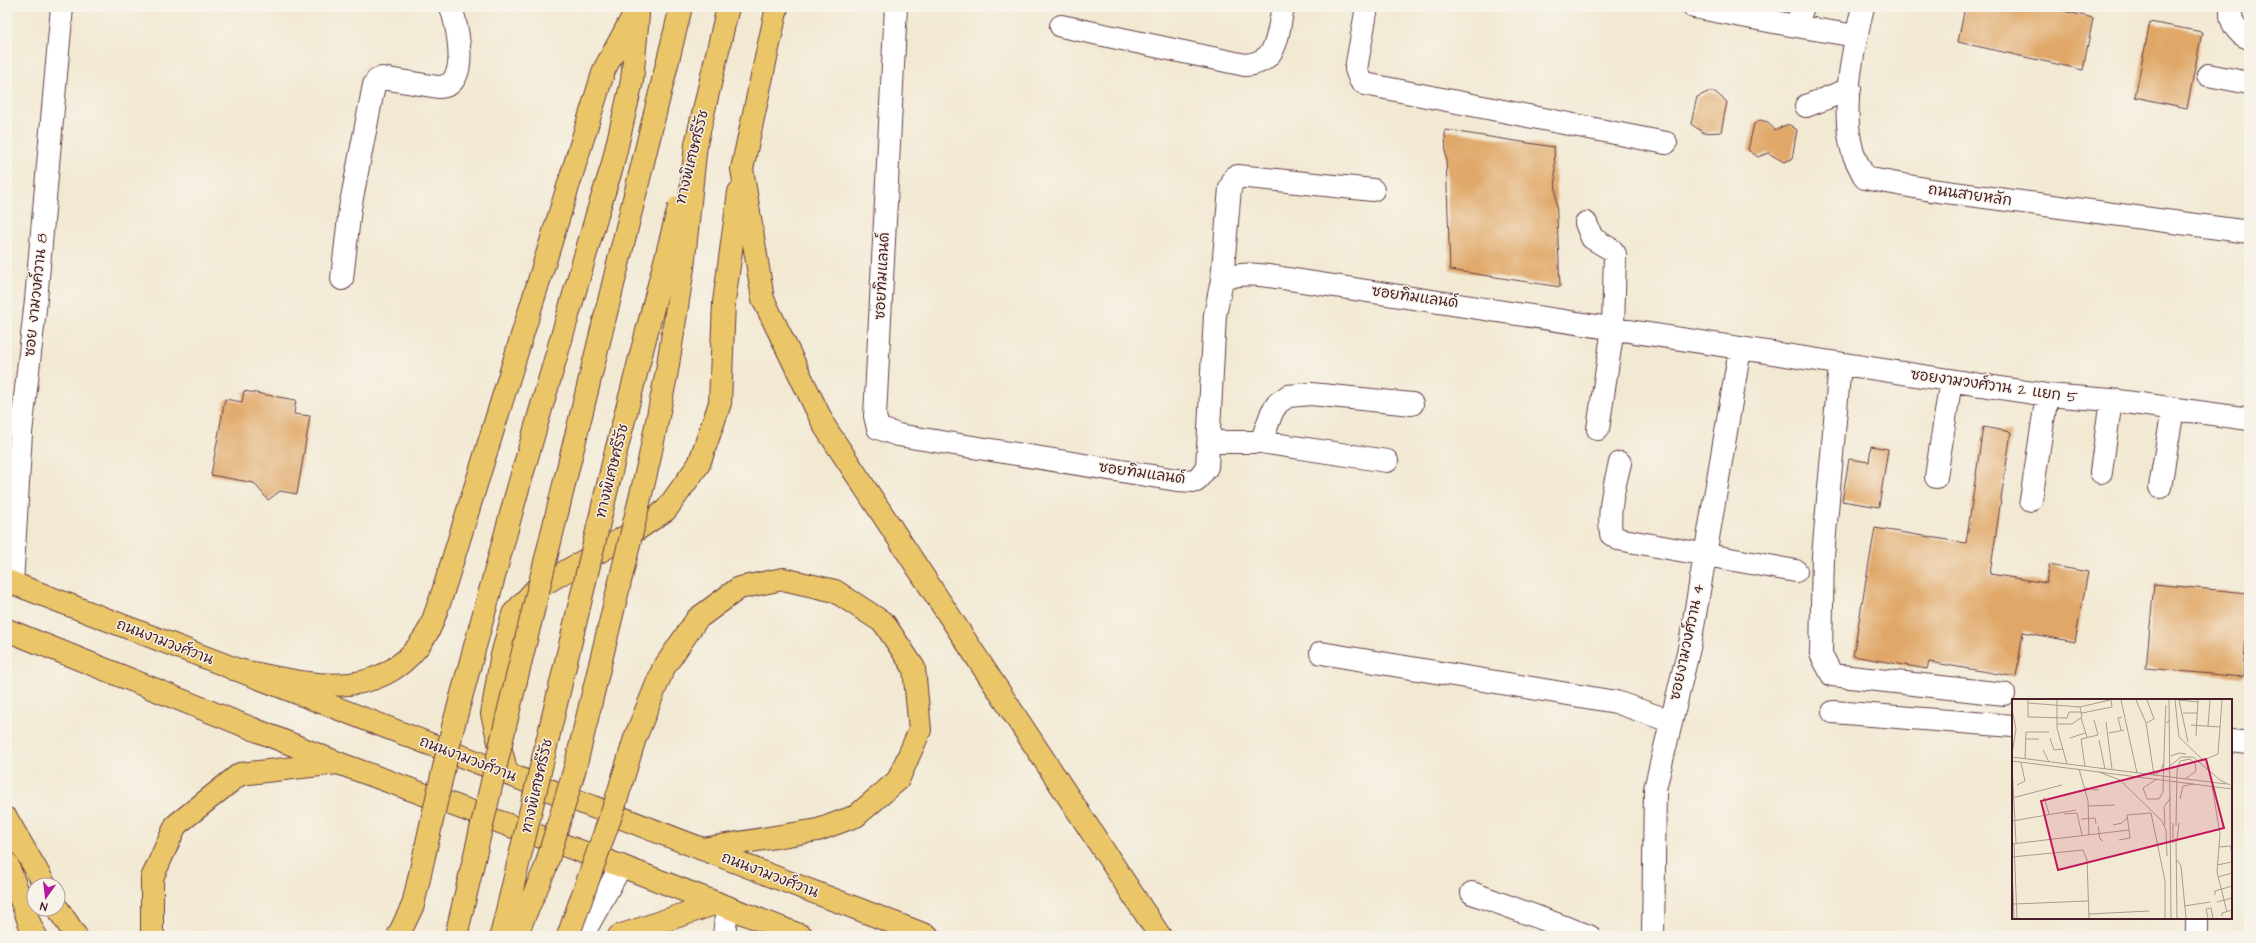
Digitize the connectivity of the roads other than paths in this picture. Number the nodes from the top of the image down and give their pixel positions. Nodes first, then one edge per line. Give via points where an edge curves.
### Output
1 (62, 7) edge
2 (451, 7) edge
3 (638, 7) edge
4 (681, 7) edge
5 (728, 7) edge
6 (777, 7) edge
7 (896, 7) edge
8 (1283, 7) edge
9 (1367, 7) edge
10 (1694, 7) edge
11 (1863, 7) edge
12 (2232, 7) edge
13 (1800, 17) edge
14 (1061, 26) dead end
15 (1856, 36) junction
16 (2249, 38) edge
17 (2208, 74) dead end
18 (2249, 83) edge
19 (1850, 89) junction
20 (1806, 106) dead end
21 (1666, 143) dead end
22 (696, 144) junction
23 (742, 169) junction
24 (1373, 190) dead end
25 (1586, 223) dead end
26 (2249, 232) edge
27 (342, 279) dead end
28 (1222, 280) junction
29 (1613, 328) junction
30 (1740, 349) junction
31 (1840, 364) junction
32 (1951, 380) junction
33 (2047, 395) junction
34 (2111, 400) junction
35 (1412, 404) dead end
36 (2173, 409) junction
37 (2249, 419) edge
38 (1598, 429) dead end
39 (1210, 442) junction
40 (1261, 442) junction
41 (1387, 461) dead end
42 (1620, 463) dead end
43 (2101, 472) dead end
44 (1936, 477) dead end
45 (2160, 487) dead end
46 (2031, 500) dead end
47 (1705, 553) junction
48 (1796, 571) dead end
49 (10, 583) edge
50 (7, 630) edge
51 (1321, 654) dead end
52 (233, 669) junction
53 (2004, 694) dead end
54 (1833, 712) dead end
55 (1670, 722) junction
56 (2012, 726) edge
57 (2232, 741) edge
58 (2249, 743) edge
59 (338, 763) junction
60 (507, 774) junction
61 (7, 819) edge
62 (702, 849) junction
63 (7, 863) edge
64 (621, 866) junction
65 (40, 877) edge
66 (1472, 893) dead end
67 (722, 905) junction
68 (63, 917) edge
69 (2197, 919) edge
70 (36, 936) edge
71 (76, 936) edge
72 (154, 936) edge
73 (398, 936) edge
74 (456, 936) edge
75 (501, 936) edge
76 (512, 936) edge
77 (568, 936) edge
78 (582, 936) edge
79 (619, 936) edge
80 (724, 936) edge
81 (802, 936) edge
82 (928, 936) edge
83 (1160, 936) edge
84 (1588, 936) edge
85 (1653, 936) edge
86 (2198, 936) edge

1 - 49 street, ซอย งามวงค์วาน 8 via 36,300 21,433
2 - 27 street via 460,51 456,75 451,83 445,87 438,87 382,78 374,85 350,208
3 - 52 main road via 604,70 441,598 426,634 406,660 381,677 354,684 319,685
3 - 73 main road, bridge via 632,81 612,167 517,492 453,727 413,905
4 - 74 main road, bridge via 502,736
5 - 22 main road, ทางพิเศษศรีรัช
6 - 23 main road
7 - 39 street, ซอยทิมแลนด์ via 875,416 878,428 898,435 1196,481 1208,467
8 - 14 street via 1272,53 1268,58 1244,65
9 - 21 street via 1356,68 1360,80 1365,84
10 - 13 street
11 - 15 street, ถนนสายหลัก
12 - 16 street via 2230,13 2234,26 2242,36
13 - 15 street
15 - 19 street, ถนนสายหลัก
17 - 18 street
19 - 20 street
19 - 26 street, ถนนสายหลัก via 1848,106 1853,153 1865,178 1939,191
22 - 75 main road, ทางพิเศษศรีรัช, bridge via 615,455
22 - 76 main road, bridge via 683,268 667,370 647,469 575,768 545,869 520,926
23 - 60 main road via 724,302 720,403 699,464 666,510 537,588 513,614 501,659 492,714
23 - 83 main road via 764,299 825,427
24 - 28 street via 1235,177 1230,188
25 - 29 street via 1592,238 1615,254
28 - 29 street, ซอยทิมแลนด์ via 1236,276 1269,276
28 - 39 street, ซอยทิมแลนด์ via 1215,315
29 - 30 street, ซอยทิมแลนด์
29 - 38 street
30 - 31 street, ซอยงามวงศ์วาน 2 แยก 5
30 - 47 street, ซอยงามวงศ์วาน 4
31 - 32 street, ซอยงามวงศ์วาน 2 แยก 5
31 - 53 street via 1822,556 1821,654 1826,666 1832,675
32 - 33 street, ซอยงามวงศ์วาน 2 แยก 5
32 - 44 street
33 - 34 street, ซอยงามวงศ์วาน 2 แยก 5
33 - 46 street
34 - 36 street, ซอยงามวงศ์วาน 2 แยก 5
34 - 43 street
35 - 40 street via 1311,394 1288,396 1278,403 1272,412
36 - 37 street, ซอยงามวงศ์วาน 2 แยก 5
36 - 45 street
39 - 40 street
40 - 41 street
42 - 47 street via 1611,499 1611,534 1625,541
47 - 48 street
47 - 55 street, ซอยงามวงศ์วาน 4 via 1690,644
49 - 52 main road, ถนนงามวงศ์วาน
50 - 59 main road
51 - 55 street via 1616,702
52 - 60 main road, ถนนงามวงศ์วาน
54 - 56 street
55 - 85 street, ซอยงามวงศ์วาน 4 via 1655,790
57 - 58 street
59 - 64 main road
59 - 72 main road via 240,774 176,825 152,878
60 - 62 main road, ถนนงามวงศ์วาน
61 - 65 main road
62 - 77 main road, bridge via 818,830 856,816 898,780 920,730 914,668 884,622 835,591 783,579 739,588 697,619 664,669 635,738 615,804
62 - 82 main road, ถนนงามวงศ์วาน
63 - 70 main road
64 - 67 main road
64 - 78 street
66 - 84 street
67 - 79 main road
67 - 80 street
67 - 81 main road
68 - 71 main road
69 - 86 street

